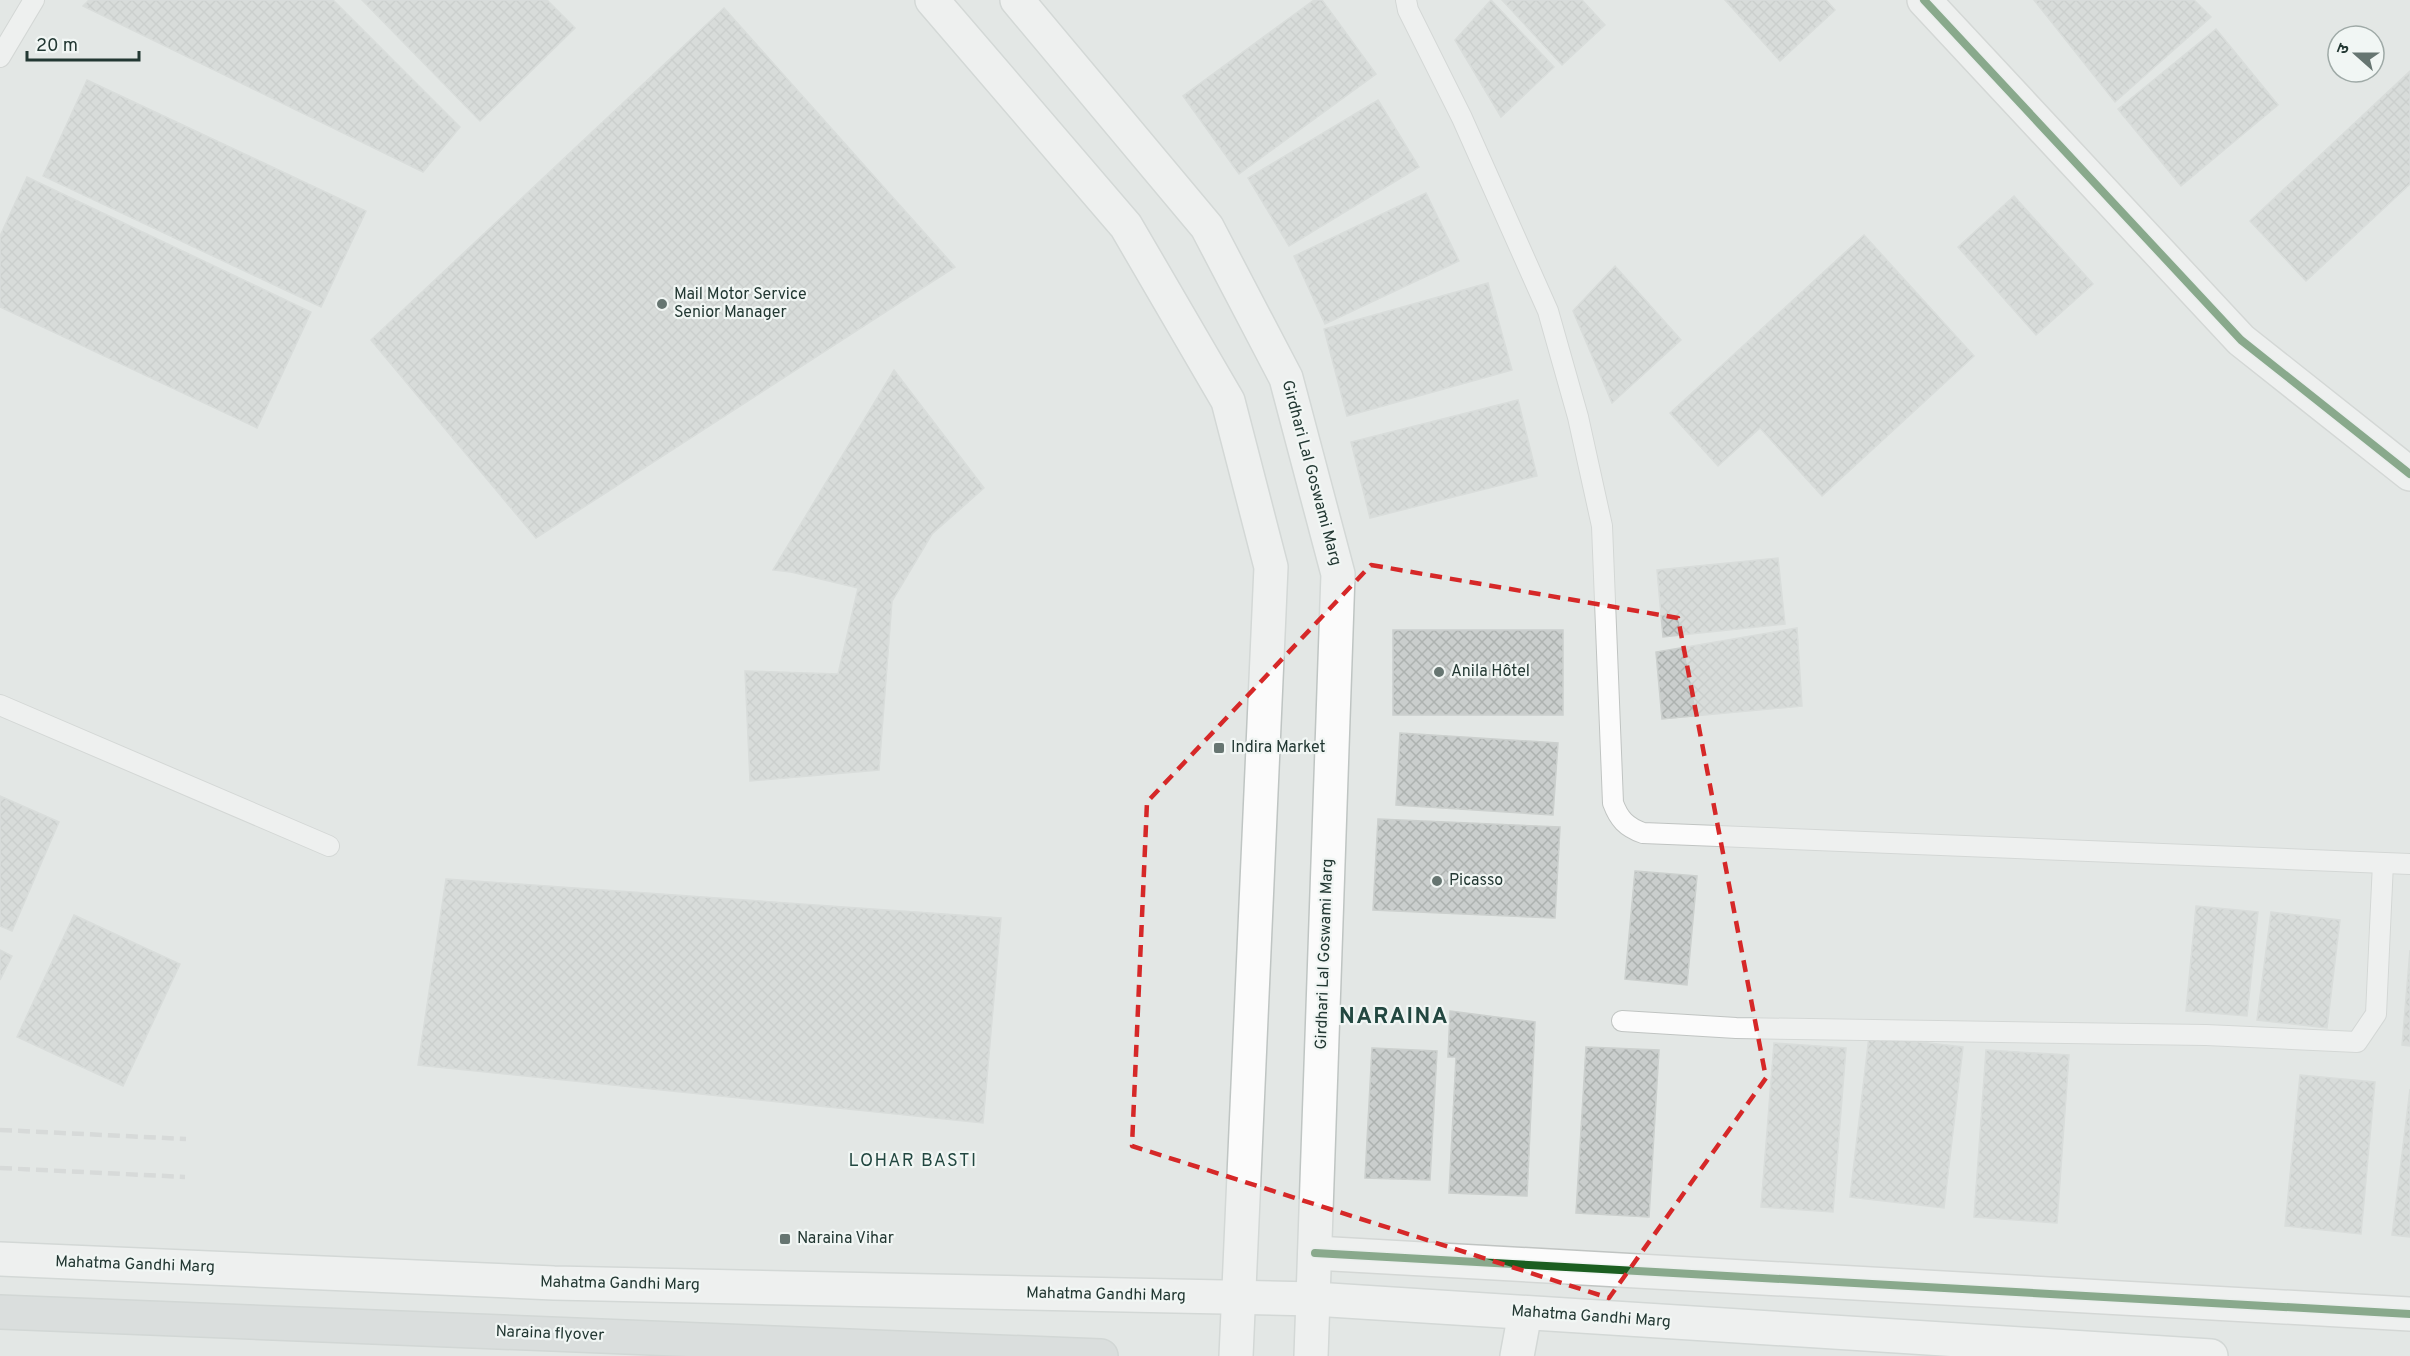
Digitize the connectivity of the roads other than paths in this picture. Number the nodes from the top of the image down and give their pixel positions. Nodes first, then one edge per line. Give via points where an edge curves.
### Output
1 (34, 0) edge
2 (932, 0) edge
3 (1017, 0) edge
4 (1406, 0) edge
5 (1924, 0) edge
6 (0, 57) edge
7 (2410, 474) edge
8 (0, 705) edge
9 (329, 846) dead end
10 (2383, 863) junction
11 (2410, 864) edge
12 (1622, 1020) dead end
13 (1315, 1253) junction
14 (0, 1260) edge
15 (1238, 1298) junction
16 (1314, 1299) junction
17 (0, 1312) edge
18 (1525, 1313) junction
19 (2410, 1314) edge
20 (1101, 1356) edge
21 (1236, 1356) edge
22 (1311, 1356) edge
23 (1517, 1356) edge
24 (2211, 1356) edge

1 - 6 lane
2 - 15 main road via 1126,226 1228,401 1271,567
3 - 13 main road, Girdhari Lal Goswami Marg via 1207,227 1286,378 1338,574
4 - 10 lane via 1548,311 1578,417 1602,526 1613,803 1619,818 1630,828 1643,833
5 - 7 main road via 2241,340
8 - 9 lane
10 - 11 lane
10 - 12 lane via 2376,1014 2357,1042 2194,1034 1736,1028
13 - 16 main road, Girdhari Lal Goswami Marg
13 - 19 main road
14 - 15 main road, Mahatma Gandhi Marg via 554,1283
15 - 16 main road, Mahatma Gandhi Marg
15 - 21 main road
16 - 18 main road, Mahatma Gandhi Marg
16 - 22 main road, Girdhari Lal Goswami Marg
17 - 20 main road, Naraina flyover
18 - 23 main road
18 - 24 main road, Mahatma Gandhi Marg

